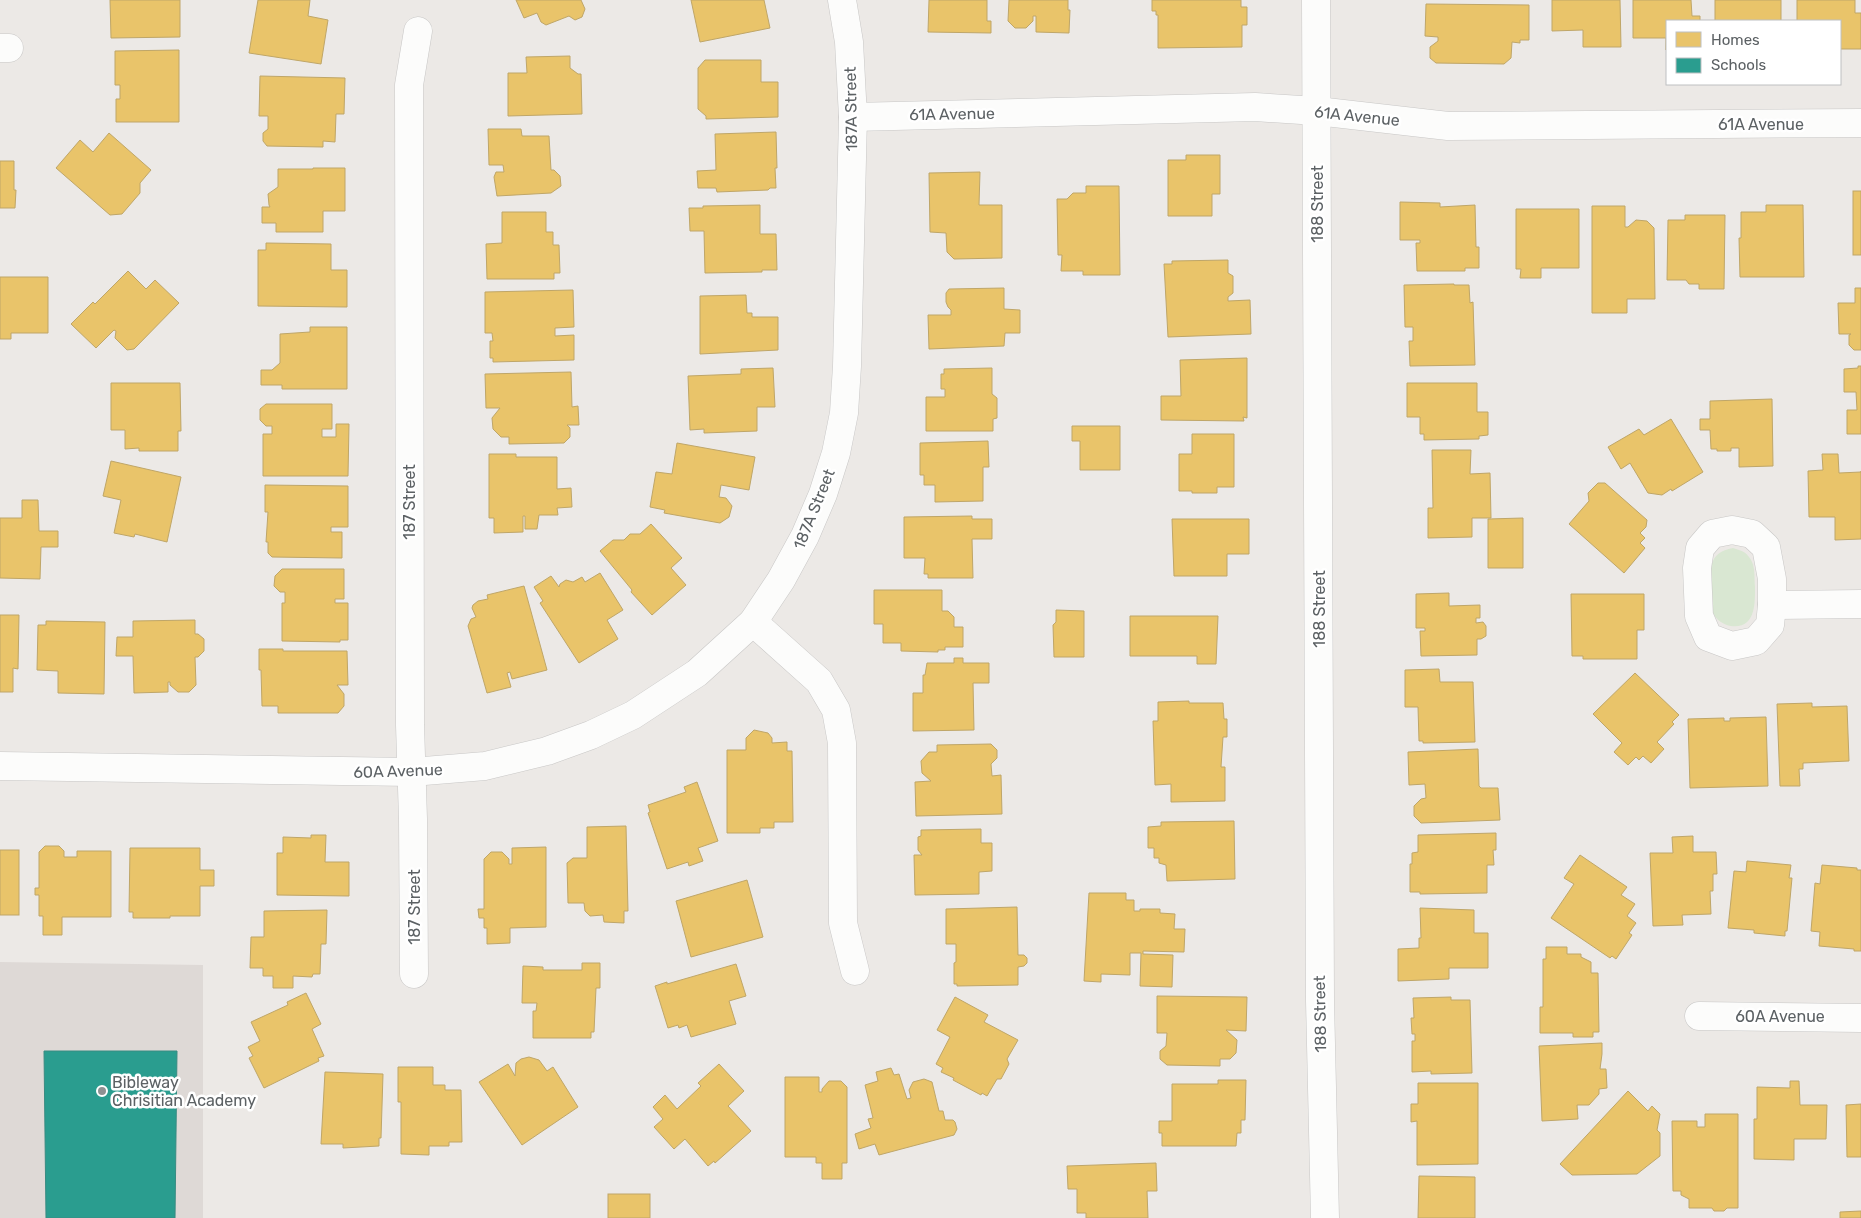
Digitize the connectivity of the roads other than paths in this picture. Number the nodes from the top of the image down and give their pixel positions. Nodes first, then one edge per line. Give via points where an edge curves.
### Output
1 (842, 0) edge
2 (1316, 0) edge
3 (418, 31) dead end
4 (1317, 111) junction
5 (853, 117) junction
6 (1861, 123) edge
7 (1861, 604) edge
8 (1772, 605) dead end
9 (754, 622) junction
10 (0, 766) edge
11 (412, 772) junction
12 (855, 971) dead end
13 (414, 974) dead end
14 (1699, 1016) dead end
15 (1861, 1018) edge
16 (1325, 1218) edge

1 - 5 street, 187A Street via 849,42
2 - 4 street, 188 Street
3 - 11 street, 187 Street via 408,85
4 - 5 street, 61A Avenue via 1255,107
4 - 6 street, 61A Avenue via 1448,126
4 - 16 street, 188 Street via 1320,991
5 - 9 street, 187A Street via 850,318 844,413 823,494 805,536
7 - 8 street
9 - 11 street, 60A Avenue via 698,674 633,715 591,735 547,751 485,766
9 - 12 street via 819,680 836,710 842,743 843,923
10 - 11 street, 60A Avenue
11 - 13 street, 187 Street
14 - 15 street, 60A Avenue

